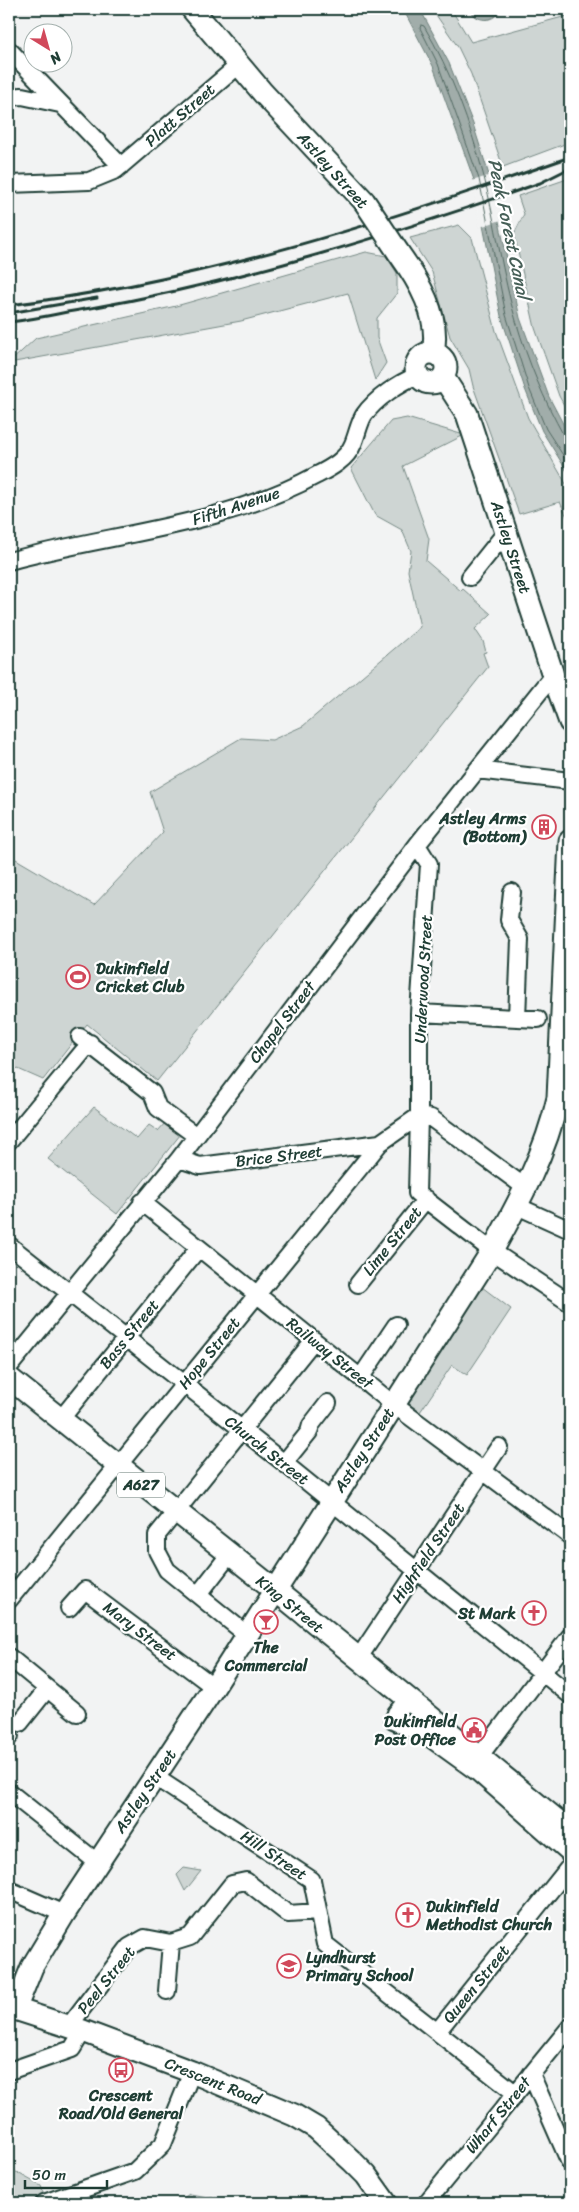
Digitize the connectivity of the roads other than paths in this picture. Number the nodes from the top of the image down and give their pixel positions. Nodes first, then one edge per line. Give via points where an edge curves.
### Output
1 (192, 9) edge
2 (9, 50) edge
3 (239, 65) junction
4 (9, 97) edge
5 (60, 104) junction
6 (121, 166) junction
7 (9, 184) edge
8 (432, 352) junction
9 (418, 375) junction
10 (443, 377) junction
11 (506, 532) junction
12 (9, 561) edge
13 (470, 577) dead end
14 (553, 675) junction
15 (570, 722) edge
16 (477, 770) junction
17 (570, 781) edge
18 (570, 841) edge
19 (417, 845) junction
20 (512, 892) dead end
21 (568, 931) edge
22 (419, 1013) junction
23 (517, 1018) junction
24 (538, 1019) dead end
25 (419, 1116) junction
26 (195, 1135) junction
27 (9, 1141) edge
28 (380, 1143) junction
29 (178, 1159) junction
30 (522, 1197) junction
31 (426, 1199) junction
32 (142, 1202) junction
33 (570, 1230) edge
34 (9, 1245) edge
35 (198, 1249) junction
36 (492, 1251) junction
37 (358, 1284) dead end
38 (69, 1293) junction
39 (256, 1295) junction
40 (570, 1303) edge
41 (396, 1325) dead end
42 (126, 1339) junction
43 (314, 1340) junction
44 (9, 1367) edge
45 (9, 1378) edge
46 (361, 1378) junction
47 (183, 1385) junction
48 (328, 1403) dead end
49 (393, 1404) junction
50 (60, 1420) junction
51 (241, 1429) junction
52 (499, 1447) dead end
53 (284, 1463) junction
54 (118, 1466) junction
55 (482, 1472) junction
56 (330, 1501) junction
57 (176, 1513) junction
58 (570, 1536) edge
59 (229, 1555) junction
60 (416, 1571) junction
61 (275, 1590) junction
62 (198, 1595) junction
63 (9, 1600) edge
64 (69, 1608) dead end
65 (246, 1634) junction
66 (570, 1636) edge
67 (9, 1657) edge
68 (358, 1660) junction
69 (542, 1672) junction
70 (214, 1687) junction
71 (47, 1689) junction
72 (570, 1695) edge
73 (407, 1700) junction
74 (77, 1713) dead end
75 (20, 1723) dead end
76 (479, 1757) junction
77 (155, 1777) junction
78 (9, 1792) edge
79 (570, 1831) edge
80 (570, 1857) edge
81 (98, 1863) junction
82 (570, 1866) edge
83 (9, 1890) edge
84 (318, 1912) junction
85 (64, 1914) junction
86 (171, 1943) junction
87 (167, 1991) dead end
88 (9, 2008) edge
89 (570, 2026) edge
90 (76, 2029) junction
91 (437, 2032) junction
92 (9, 2071) edge
93 (192, 2072) junction
94 (531, 2074) junction
95 (515, 2093) junction
96 (570, 2163) edge
97 (44, 2203) edge
98 (386, 2203) edge
99 (426, 2203) edge

1 - 3 main road, Astley Street
2 - 5 street
3 - 6 street, Platt Street
3 - 8 main road, Astley Street, bridge via 364,202 415,277 427,303 434,344
4 - 5 street via 22,96
5 - 6 street
6 - 7 street, Platt Street via 89,181
8 - 9 main road via 423,354 417,362
8 - 10 main road via 441,356 446,364
9 - 10 main road via 430,383
9 - 12 street, Fifth Avenue via 373,405 363,416 348,455 278,494 191,522
10 - 11 main road, Astley Street via 467,414
11 - 13 street
11 - 14 main road, Astley Street
14 - 15 main road, Astley Street
14 - 16 street, Chapel Street
16 - 17 street
16 - 19 street, Chapel Street
18 - 21 main road, Astley Street
19 - 22 street, Underwood Street via 429,864
19 - 26 street, Chapel Street
20 - 23 street via 508,920 520,939
21 - 30 main road, Astley Street via 558,1098 551,1130
22 - 23 street
22 - 25 street, Underwood Street
23 - 24 street
25 - 28 street, Hope Street
25 - 30 street via 432,1118
25 - 31 street, Underwood Street via 418,1193
26 - 27 street via 158,1108 152,1093 85,1040
26 - 29 street, Chapel Street
28 - 29 street, Brice Street via 200,1166
28 - 39 street, Hope Street
29 - 32 street, Chapel Street
30 - 33 street
30 - 36 main road, Astley Street
31 - 36 street
31 - 37 street, Lime Street
32 - 35 street, Railway Street
32 - 38 street, Chapel Street
34 - 38 street, Church Street
35 - 39 street, Railway Street
35 - 42 street, Bass Street
36 - 40 street
36 - 49 main road, Astley Street
38 - 42 street, Church Street
38 - 44 street, Chapel Street
39 - 43 street, Railway Street
39 - 47 street, Hope Street
41 - 46 street
42 - 47 street, Church Street
42 - 50 street, Bass Street
43 - 46 street, Railway Street
43 - 51 street
45 - 50 main road, King Street / A627
46 - 49 street, Railway Street
47 - 51 street, Church Street
47 - 54 street, Hope Street
48 - 53 street
49 - 55 street, Railway Street
49 - 56 main road, Astley Street
50 - 54 main road, King Street / A627
51 - 53 street, Church Street
51 - 57 street
52 - 55 street, Highfield Street
53 - 56 street, Church Street
54 - 57 main road, King Street / A627
54 - 63 street, Hope Street
55 - 58 street, Railway Street
55 - 60 street, Highfield Street
56 - 60 street, Church Street
56 - 61 main road, Astley Street
57 - 59 main road, King Street / A627
57 - 62 street via 157,1534 157,1551 167,1570
59 - 61 main road, King Street / A627
59 - 62 street
60 - 68 street, Highfield Street
60 - 69 street, Church Street
61 - 65 main road, Astley Street
61 - 68 main road, King Street / A627
62 - 65 street
64 - 70 street, Mary Street via 89,1586
65 - 70 main road, Astley Street
66 - 69 street
67 - 71 street
68 - 73 main road, King Street / A627
69 - 72 street, Church Street
69 - 76 street
70 - 77 main road, Astley Street
71 - 74 street
71 - 75 street
73 - 76 main road, King Street / A627
73 - 80 street via 393,1721 428,1736 489,1782
76 - 79 main road, King Street / A627
77 - 81 main road, Astley Street
77 - 84 street, Hill Street via 312,1880
78 - 81 street
81 - 85 main road, Astley Street
82 - 91 street, Queen Street
83 - 85 street
84 - 86 street via 288,1914 246,1881 232,1884 190,1937
84 - 91 street, Hill Street via 324,1944
85 - 88 main road, Astley Street via 32,1967 18,2002
86 - 87 street
86 - 90 street, Peel Street via 145,1938 129,1946
88 - 90 main road, Crescent Road
89 - 94 street, Wharf Street
90 - 92 street, Peel Street via 72,2049
90 - 93 main road, Crescent Road
91 - 95 street, Hill Street
93 - 97 street via 163,2144 135,2171
93 - 98 main road, Crescent Road via 273,2105 316,2128 366,2175
94 - 95 street, Wharf Street
94 - 96 street
95 - 99 street, Wharf Street

